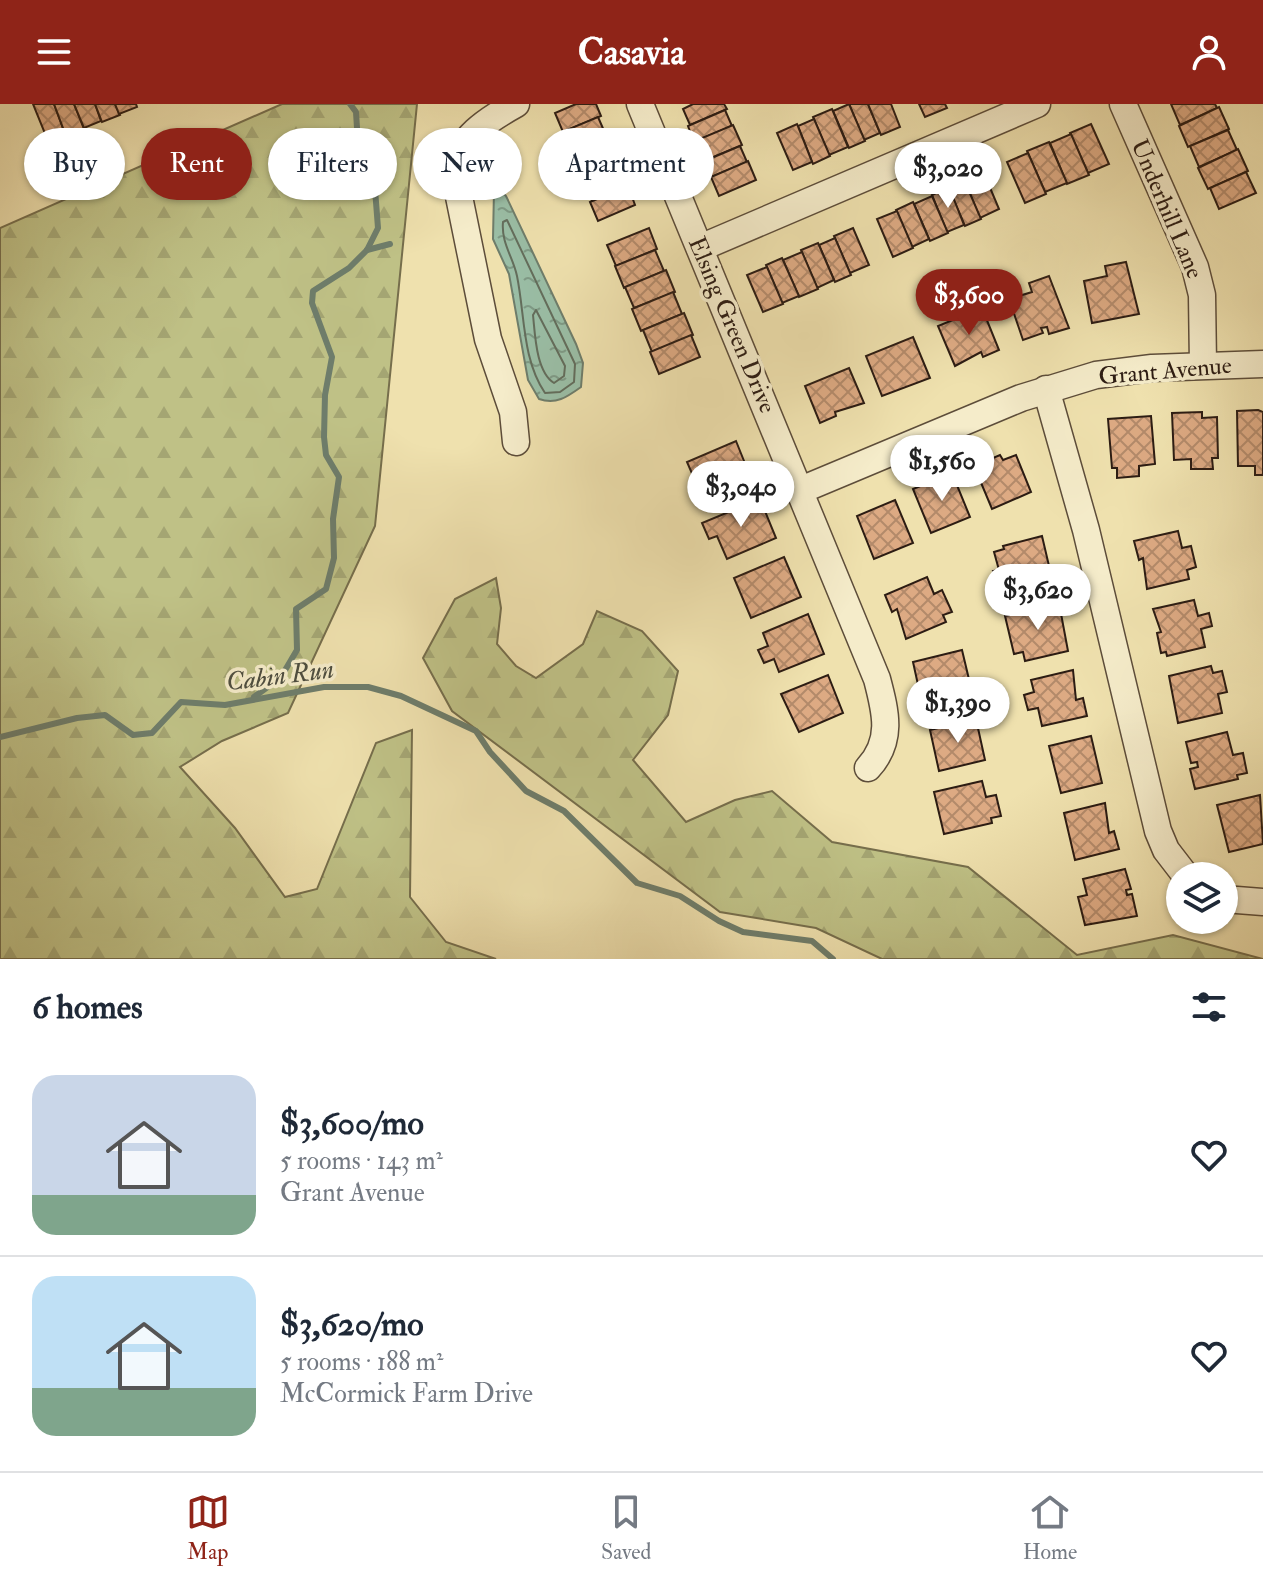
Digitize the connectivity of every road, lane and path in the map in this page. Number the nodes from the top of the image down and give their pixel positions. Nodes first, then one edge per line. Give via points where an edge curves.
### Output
1 (516, 104) edge
2 (640, 104) edge
3 (1037, 104) edge
4 (1123, 104) edge
5 (700, 248) junction
6 (1263, 364) edge
7 (1203, 365) junction
8 (1046, 389) junction
9 (516, 442) dead end
10 (801, 490) junction
11 (868, 768) dead end
12 (1175, 862) edge
13 (1238, 900) edge
14 (1263, 902) edge

1 - 9 street via 468,139 458,151 454,172 488,339 513,412
2 - 5 street, Elsing Green Drive
3 - 5 street
4 - 7 street, Underhill Lane via 1195,267 1202,295
5 - 10 street, Elsing Green Drive
6 - 7 street, Grant Avenue
7 - 8 street, Grant Avenue via 1096,375
8 - 10 street, Grant Avenue
8 - 12 street via 1086,530 1158,831
10 - 11 street, Elsing Green Drive via 884,703 886,741
13 - 14 street

